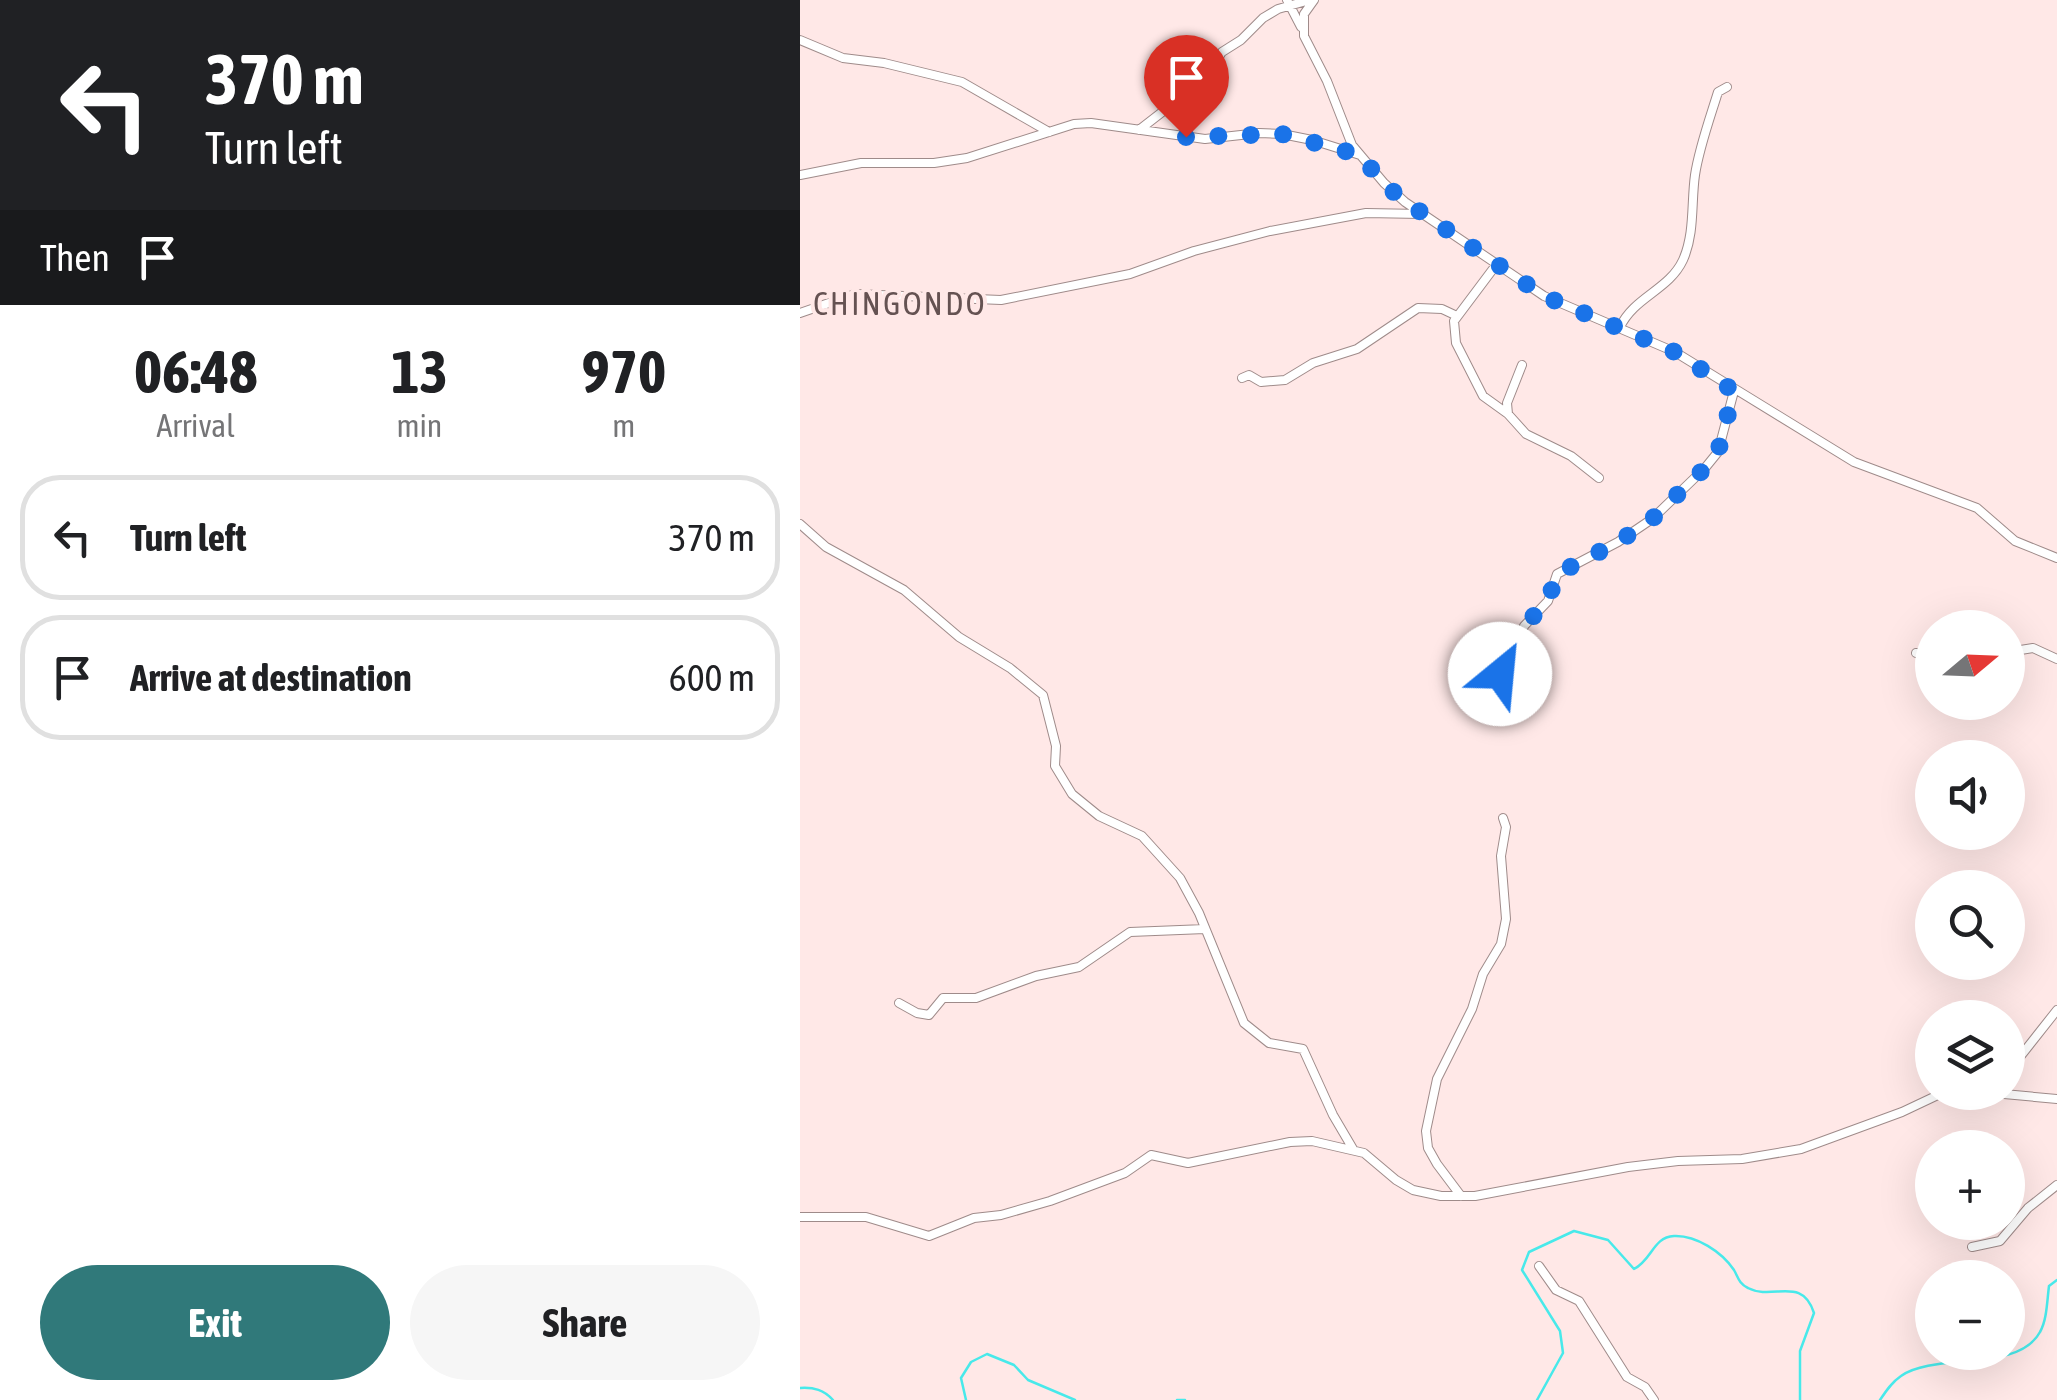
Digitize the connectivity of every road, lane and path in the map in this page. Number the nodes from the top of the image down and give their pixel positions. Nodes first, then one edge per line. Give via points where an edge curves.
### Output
1 (1312, 0) edge
2 (1288, 4) edge
3 (1302, 29) junction
4 (800, 40) edge
5 (1727, 87) dead end
6 (1139, 130) junction
7 (1049, 132) junction
8 (1360, 155) junction
9 (800, 175) edge
10 (1423, 214) junction
11 (1496, 264) junction
12 (800, 313) edge
13 (1457, 316) junction
14 (1620, 326) junction
15 (1522, 365) dead end
16 (1242, 378) dead end
17 (1734, 391) junction
18 (1508, 414) junction
19 (1599, 478) dead end
20 (800, 524) edge
21 (2057, 558) edge
22 (2025, 649) edge
23 (2057, 658) edge
24 (1500, 674) dead end
25 (1503, 818) dead end
26 (1204, 928) junction
27 (899, 1003) dead end
28 (2057, 1010) edge
29 (2025, 1050) edge
30 (2025, 1096) edge
31 (2057, 1100) edge
32 (1915, 1106) edge
33 (1354, 1149) junction
34 (2057, 1186) edge
35 (1461, 1196) junction
36 (800, 1216) edge
37 (1972, 1247) dead end
38 (1538, 1266) dead end
39 (1654, 1400) edge

1 - 2 street
1 - 3 street
2 - 3 street
2 - 6 street via 1253,26 1216,58 1206,78
3 - 8 street
4 - 7 street via 842,58 962,82
5 - 14 street via 1718,92 1696,168 1683,260
6 - 7 street via 1091,123
6 - 8 street via 1205,138 1282,134
7 - 9 street via 934,164 861,163
8 - 10 street
10 - 11 street
10 - 12 street via 1366,213 1270,231 1118,277 1000,300 855,294
11 - 13 street
11 - 14 street via 1544,296
13 - 16 street via 1418,308 1357,349 1285,380
13 - 18 street via 1453,332 1460,354 1483,396
14 - 17 street
15 - 18 street
17 - 21 street via 1854,462 1978,508 2014,541
17 - 24 street via 1712,460 1652,519 1557,574 1548,601 1524,626
18 - 19 street via 1526,434
20 - 26 street via 1030,682 1048,704 1054,766 1072,794 1157,850 1180,878
22 - 23 street
25 - 35 street via 1501,944 1437,1078 1426,1132 1436,1164
26 - 27 street via 1130,932 1078,968 976,998 943,998 929,1014
26 - 33 street via 1244,1023 1269,1043 1304,1049
28 - 29 street
30 - 31 street
32 - 35 street via 1780,1153 1628,1167
33 - 35 street via 1413,1190
33 - 36 street via 1302,1140 1188,1164 1156,1154 1126,1173 1050,1201 929,1236 866,1217
34 - 37 street via 2000,1241
38 - 39 street via 1556,1290 1579,1302 1626,1376

